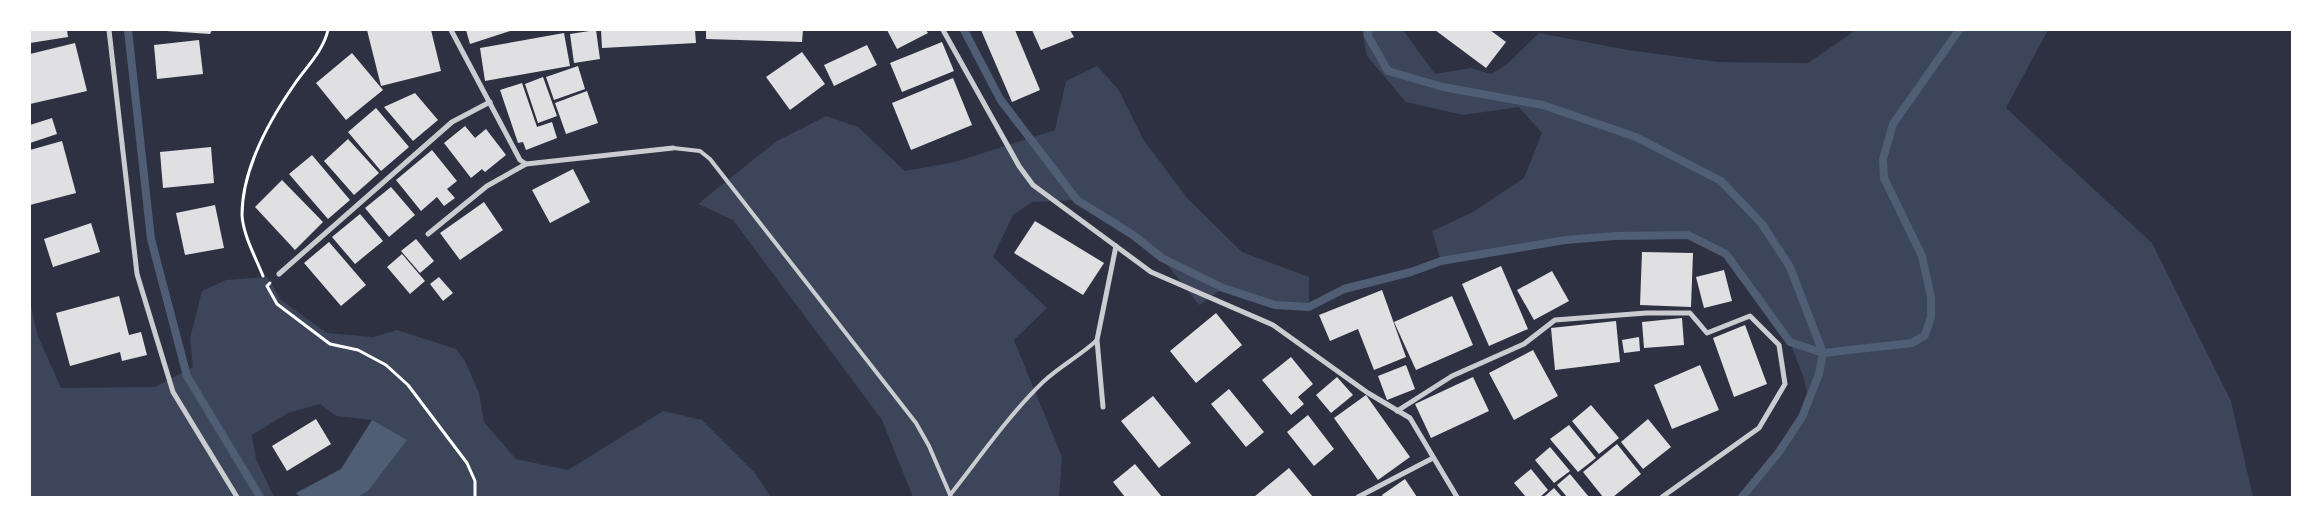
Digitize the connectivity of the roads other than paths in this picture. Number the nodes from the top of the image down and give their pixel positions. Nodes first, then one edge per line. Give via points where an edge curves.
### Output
1 (109, 30) edge
2 (451, 30) edge
3 (943, 30) edge
4 (490, 102) junction
5 (673, 148) joint
6 (526, 164) junction
7 (428, 234) dead end
8 (1116, 246) junction
9 (279, 274) road end
10 (1097, 340) junction
11 (1103, 407) dead end
12 (1397, 411) junction
13 (1433, 458) junction
14 (951, 496) edge
15 (237, 497) edge
16 (1358, 497) edge
17 (1456, 497) edge
18 (1662, 497) edge

1 - 15 street via 137,274 173,392
2 - 4 street
3 - 8 street via 1033,186
4 - 6 street via 520,160
4 - 9 street via 452,122
5 - 6 street
5 - 14 lane via 700,151 710,159 916,423
6 - 7 street via 487,186
8 - 10 street
8 - 12 street via 1151,272 1273,325
10 - 11 street
10 - 14 lane via 1058,368 1028,398
12 - 13 street via 1410,418
12 - 18 street via 1452,376 1524,344 1555,320 1690,313 1707,333 1750,316 1779,345 1785,384 1759,428
13 - 16 street
13 - 17 street

